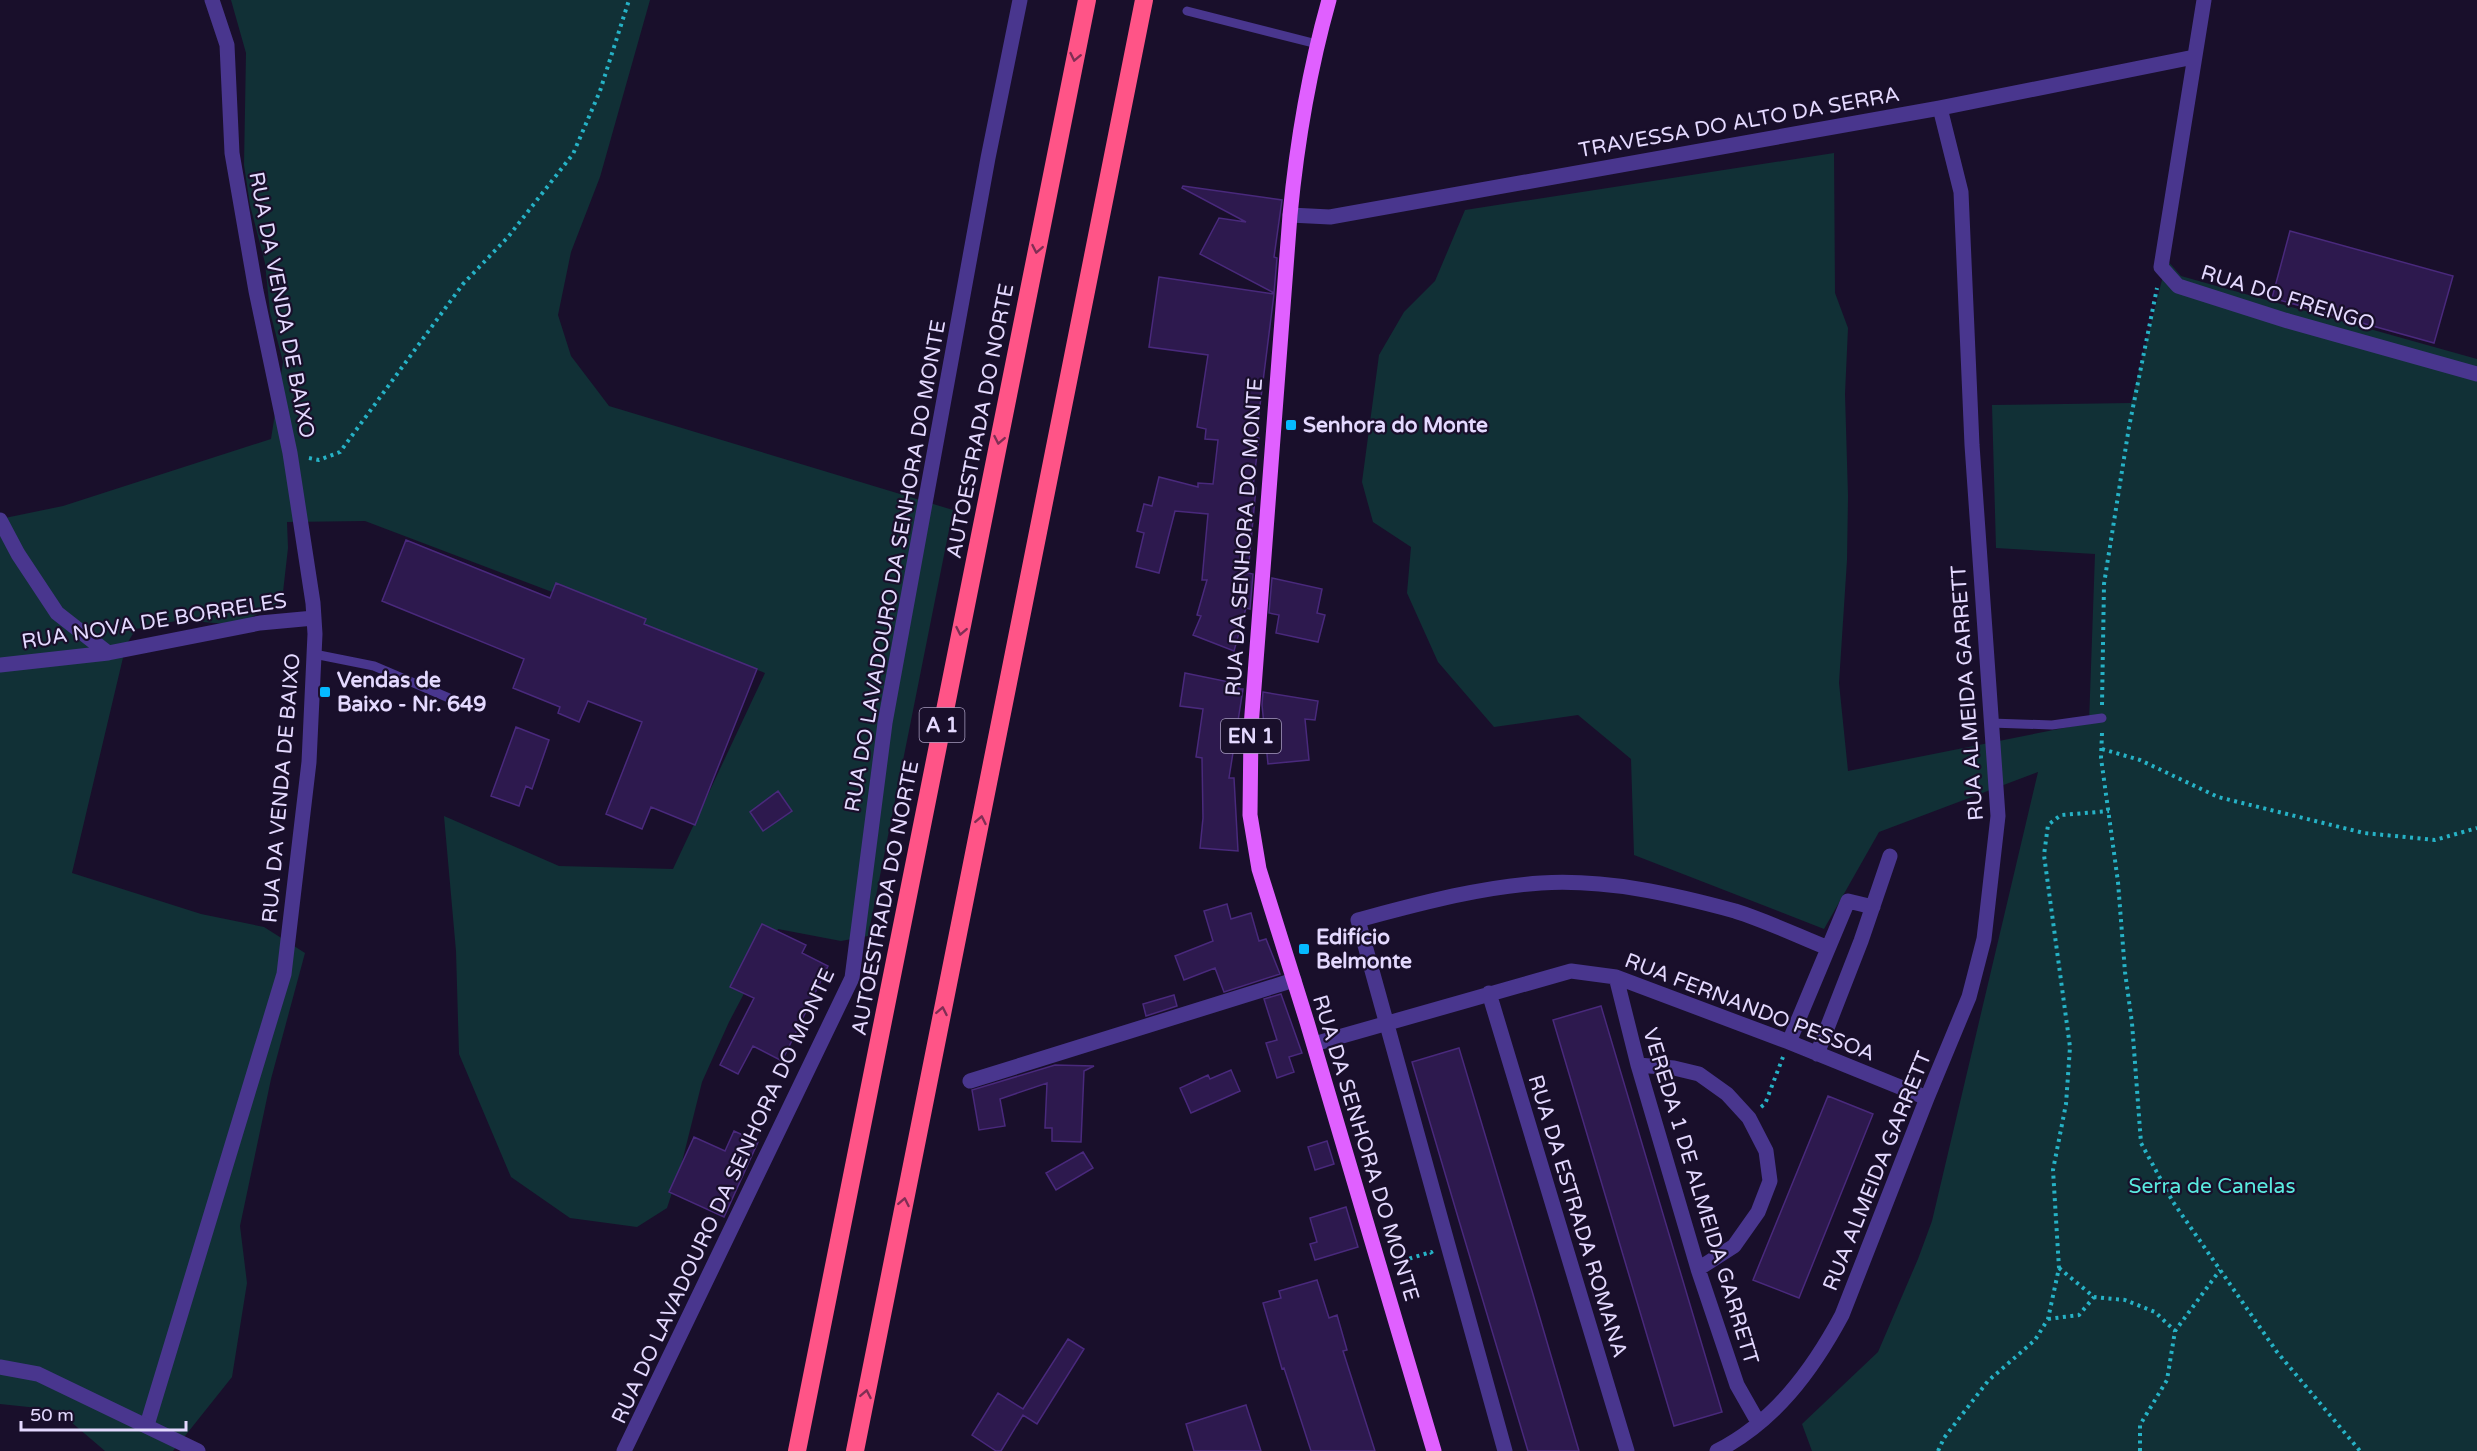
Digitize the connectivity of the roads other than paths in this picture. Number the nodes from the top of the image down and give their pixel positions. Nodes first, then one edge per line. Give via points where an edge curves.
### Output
1 (212, 0) edge
2 (1020, 0) edge
3 (1087, 0) edge
4 (1144, 0) edge
5 (1329, 0) edge
6 (2204, 0) edge
7 (1187, 11) dead end
8 (1317, 44) junction
9 (2194, 57) junction
10 (1940, 108) junction
11 (1290, 215) junction
12 (2477, 374) edge
13 (0, 520) edge
14 (314, 618) junction
15 (108, 653) junction
16 (314, 654) junction
17 (0, 665) edge
18 (449, 698) dead end
19 (2102, 718) road end
20 (1991, 723) junction
21 (1890, 856) dead end
22 (1873, 907) junction
23 (1828, 948) junction
24 (1616, 977) junction
25 (1294, 980) junction
26 (1488, 993) junction
27 (1385, 1024) junction
28 (1788, 1042) junction
29 (1314, 1044) junction
30 (1817, 1054) junction
31 (1638, 1065) junction
32 (970, 1081) dead end
33 (1927, 1098) junction
34 (1698, 1269) junction
35 (0, 1367) edge
36 (1758, 1422) junction
37 (147, 1425) junction
38 (1739, 1446) edge
39 (198, 1451) edge
40 (624, 1451) edge
41 (797, 1451) edge
42 (855, 1451) edge
43 (1434, 1451) edge
44 (1505, 1451) edge
45 (1627, 1451) edge
46 (1717, 1451) edge

1 - 14 street, RUA DA VENDA DE BAIXO via 227,45 232,153 290,453
2 - 40 street, RUA DO LAVADOURO DA SENHORA DO MONTE via 885,723 852,978
3 -> 41 highway, AUTOESTRADA DO NORTE / A 1
42 -> 4 highway, A 1
5 - 8 main road, RUA DA SENHORA DO MONTE / EN 1
6 - 9 street
7 - 8 lane
8 - 11 main road, RUA DA SENHORA DO MONTE / EN 1 via 1297,147
9 - 10 street, TRAVESSA DO ALTO DA SERRA
9 - 12 street, RUA DO FRENGO via 2161,267 2178,286
10 - 11 street, TRAVESSA DO ALTO DA SERRA via 1330,217
10 - 20 street, RUA ALMEIDA GARRETT via 1961,192 1972,445
11 - 25 main road, RUA DA SENHORA DO MONTE / EN 1 via 1252,716 1250,815 1259,869
13 - 15 street via 57,614
14 - 15 street, RUA NOVA DE BORRELES via 260,623
14 - 16 street, RUA DA VENDA DE BAIXO
15 - 17 street, RUA NOVA DE BORRELES
16 - 18 lane via 374,666
16 - 37 street, RUA DA VENDA DE BAIXO via 309,762 284,974
19 - 20 lane via 2052,725
20 - 33 street, RUA ALMEIDA GARRETT via 1998,816 1984,939 1969,997
21 - 22 street
22 - 23 street via 1848,901
22 - 30 street
23 - 27 street via 1737,912 1646,890 1541,883 1451,896 1358,920
23 - 28 street
24 - 26 street, RUA FERNANDO PESSOA via 1571,971
24 - 28 street, RUA FERNANDO PESSOA
24 - 31 street, VEREDA 1 DE ALMEIDA GARRETT
25 - 29 main road, RUA DA SENHORA DO MONTE / EN 1
25 - 32 street
26 - 27 street, RUA FERNANDO PESSOA
26 - 45 street, RUA DA ESTRADA ROMANA
27 - 29 street, RUA FERNANDO PESSOA
27 - 44 street
28 - 30 street, RUA FERNANDO PESSOA
29 - 43 main road, RUA DA SENHORA DO MONTE / EN 1
30 - 33 street, RUA FERNANDO PESSOA
31 - 34 street, VEREDA 1 DE ALMEIDA GARRETT
31 - 34 street via 1700,1074 1727,1094 1749,1118 1766,1151 1770,1181 1758,1212 1734,1246
33 - 36 street, RUA ALMEIDA GARRETT via 1842,1316 1796,1389
34 - 36 street, VEREDA 1 DE ALMEIDA GARRETT via 1737,1385
35 - 37 street via 38,1374
36 - 38 street, RUA ALMEIDA GARRETT
37 - 39 street
38 - 46 street, RUA ALMEIDA GARRETT

